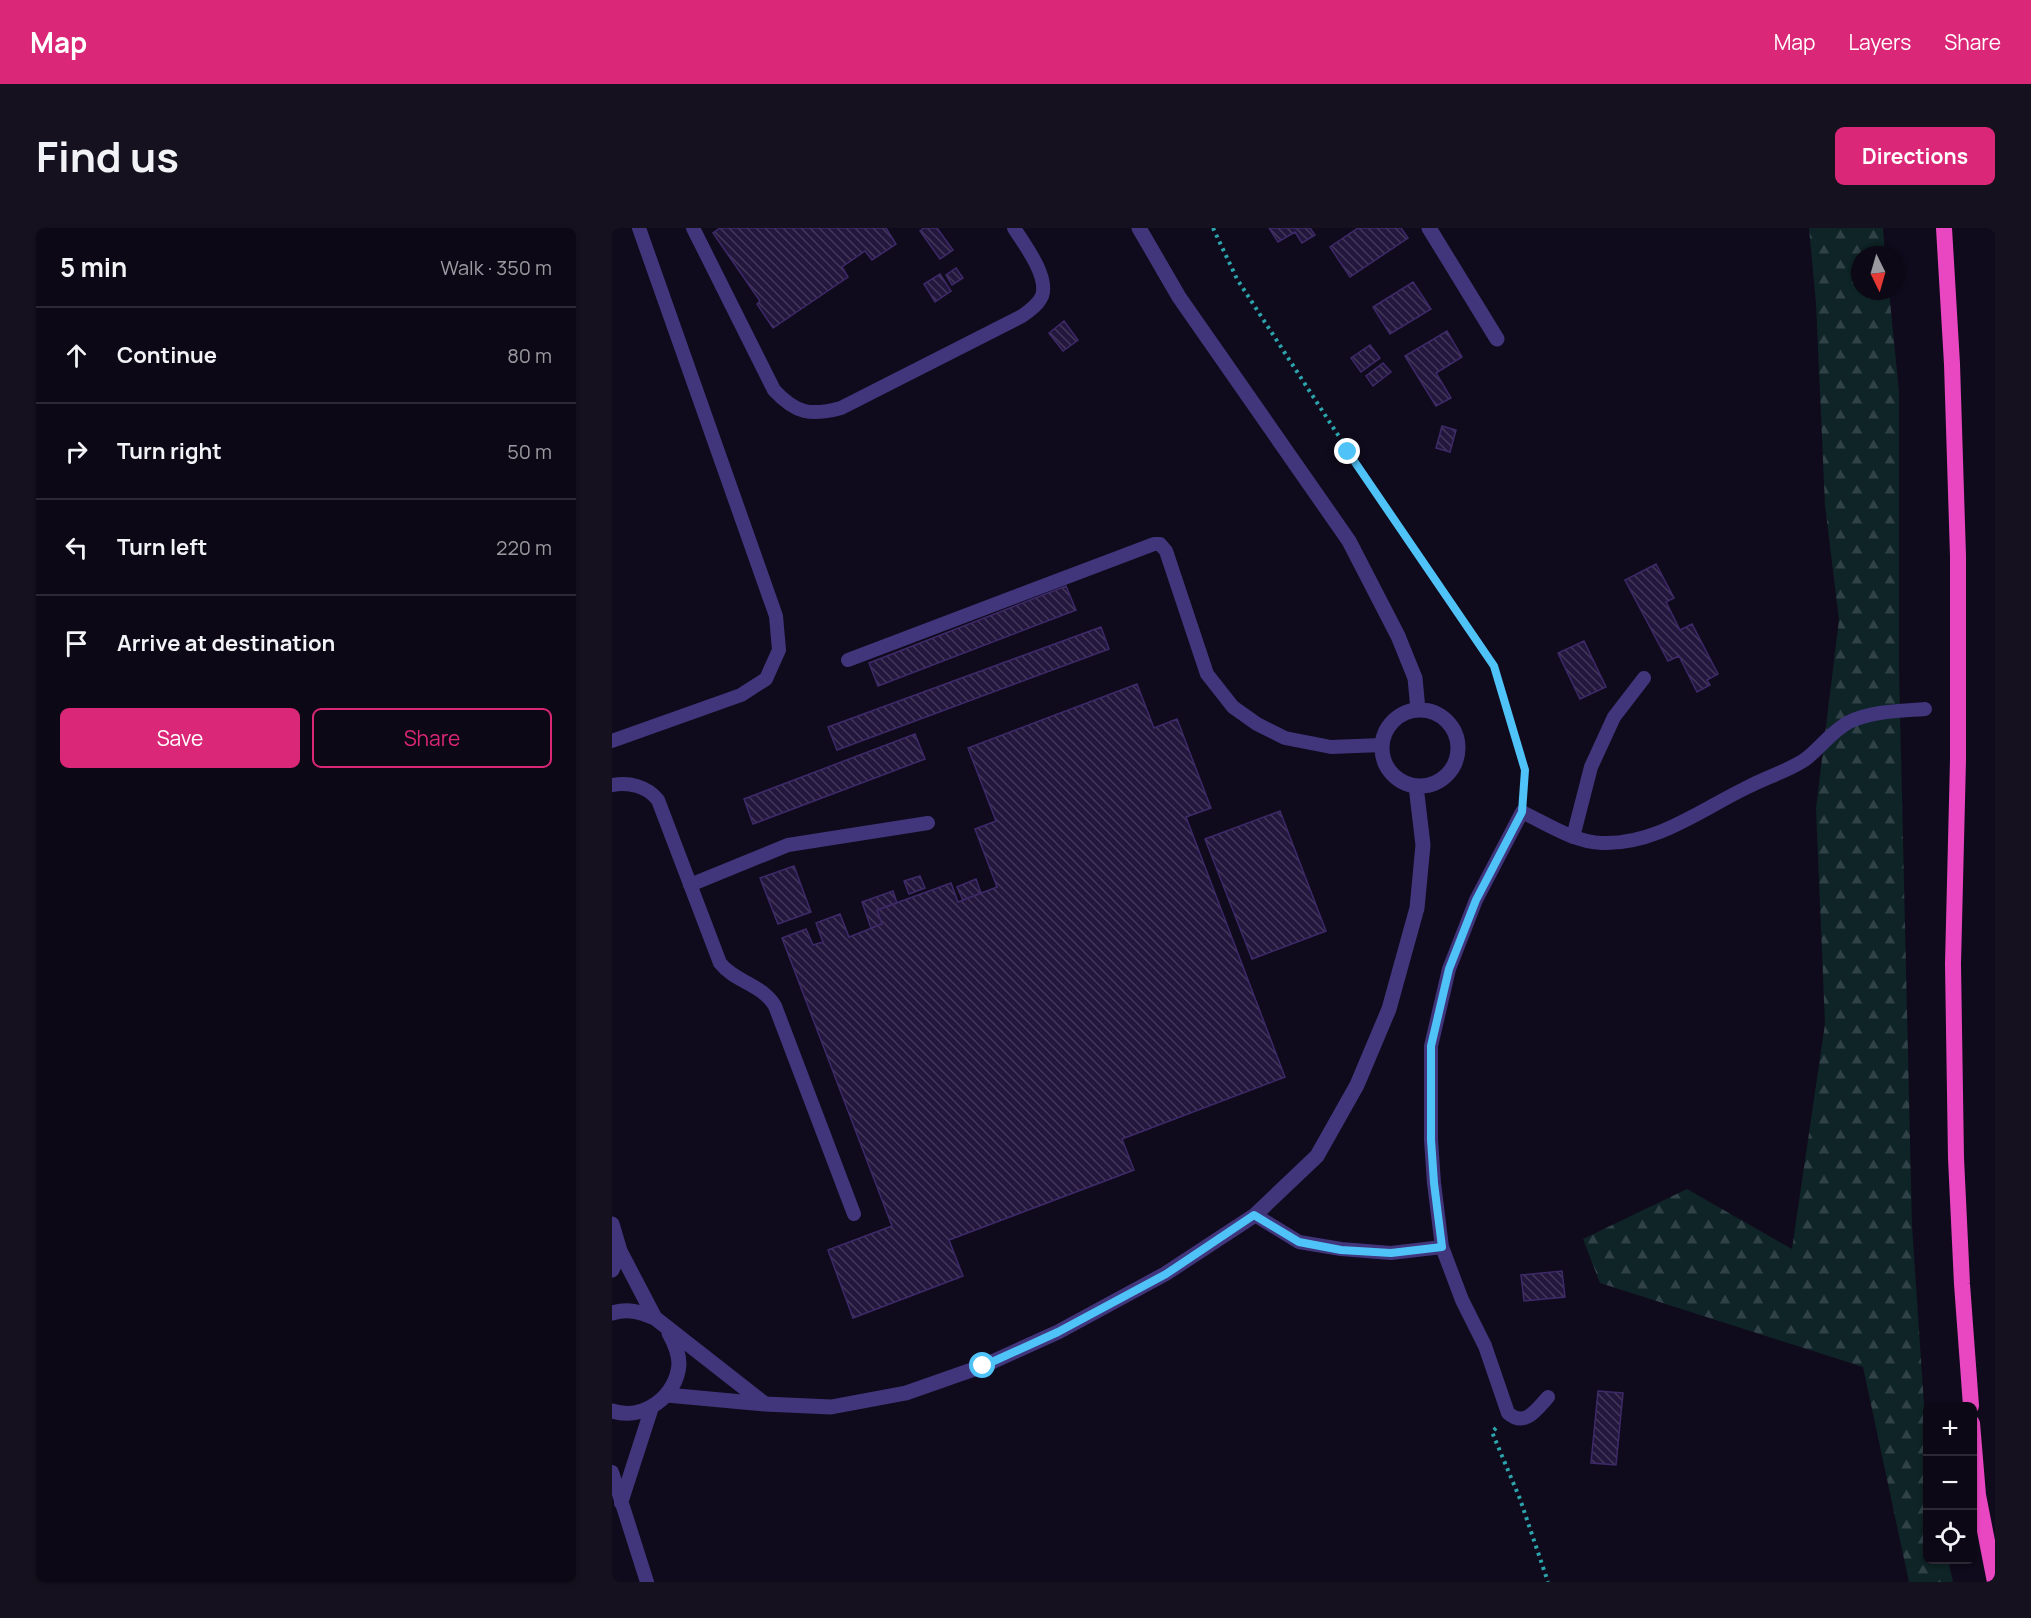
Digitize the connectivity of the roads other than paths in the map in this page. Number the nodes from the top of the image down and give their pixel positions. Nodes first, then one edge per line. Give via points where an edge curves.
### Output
1 (639, 228) edge
2 (693, 228) edge
3 (1014, 228) edge
4 (1139, 228) edge
5 (1429, 228) edge
6 (1944, 228) edge
7 (1497, 339) dead end
8 (848, 660) dead end
9 (1644, 678) dead end
10 (1925, 709) dead end
11 (1418, 710) junction
12 (612, 741) edge
13 (1382, 745) junction
14 (612, 785) edge
15 (1416, 786) junction
16 (928, 823) dead end
17 (1573, 837) junction
18 (690, 885) junction
19 (854, 1214) dead end
20 (1254, 1215) junction
21 (612, 1224) edge
22 (1442, 1247) junction
23 (620, 1251) junction
24 (612, 1270) edge
25 (612, 1313) edge
26 (655, 1318) junction
27 (668, 1330) junction
28 (667, 1395) junction
29 (1548, 1397) dead end
30 (1971, 1402) edge
31 (765, 1404) junction
32 (652, 1407) junction
33 (612, 1411) edge
34 (1975, 1456) edge
35 (612, 1472) edge
36 (621, 1503) junction
37 (647, 1582) edge
38 (1995, 1582) edge

1 - 12 lane via 776,616 778,650 766,679 741,695
2 - 3 lane via 774,390 789,404 808,413 841,408 1033,308 1042,296 1042,280 1033,256
4 - 11 street via 1179,297 1349,541 1398,636 1415,678
5 - 7 street
6 - 30 highway via 1958,556 1953,964 1956,1158
8 - 13 lane via 1160,544 1166,550 1208,674 1233,708 1285,738 1331,747
9 - 17 lane via 1614,717 1591,767
10 - 17 lane via 1872,714 1849,722 1806,759 1663,832 1633,842 1601,843
11 - 13 street via 1395,720
11 - 15 street via 1442,717 1451,725 1458,749 1450,772 1435,783
13 - 15 street via 1386,766 1394,776
14 - 18 lane via 634,784 658,800
15 - 20 street via 1423,845 1417,908 1389,1009 1357,1085 1317,1156
16 - 18 lane via 788,845
17 - 22 lane via 1522,812 1476,900 1449,969 1431,1046 1431,1140
18 - 19 lane via 720,963 764,993 775,1006
20 - 22 lane via 1299,1242 1341,1250 1391,1253
20 - 31 street via 1166,1274 1058,1332 983,1366 906,1393 831,1407
21 - 23 street
22 - 29 lane via 1485,1346 1508,1413 1513,1418 1525,1419
23 - 24 street
23 - 26 street
25 - 26 street via 639,1311
26 - 27 street
27 - 28 street via 679,1363 676,1380
27 - 31 street
28 - 31 street
28 - 32 street
32 - 33 street via 636,1413
32 - 36 lane
34 - 38 highway
35 - 36 lane
36 - 37 lane

